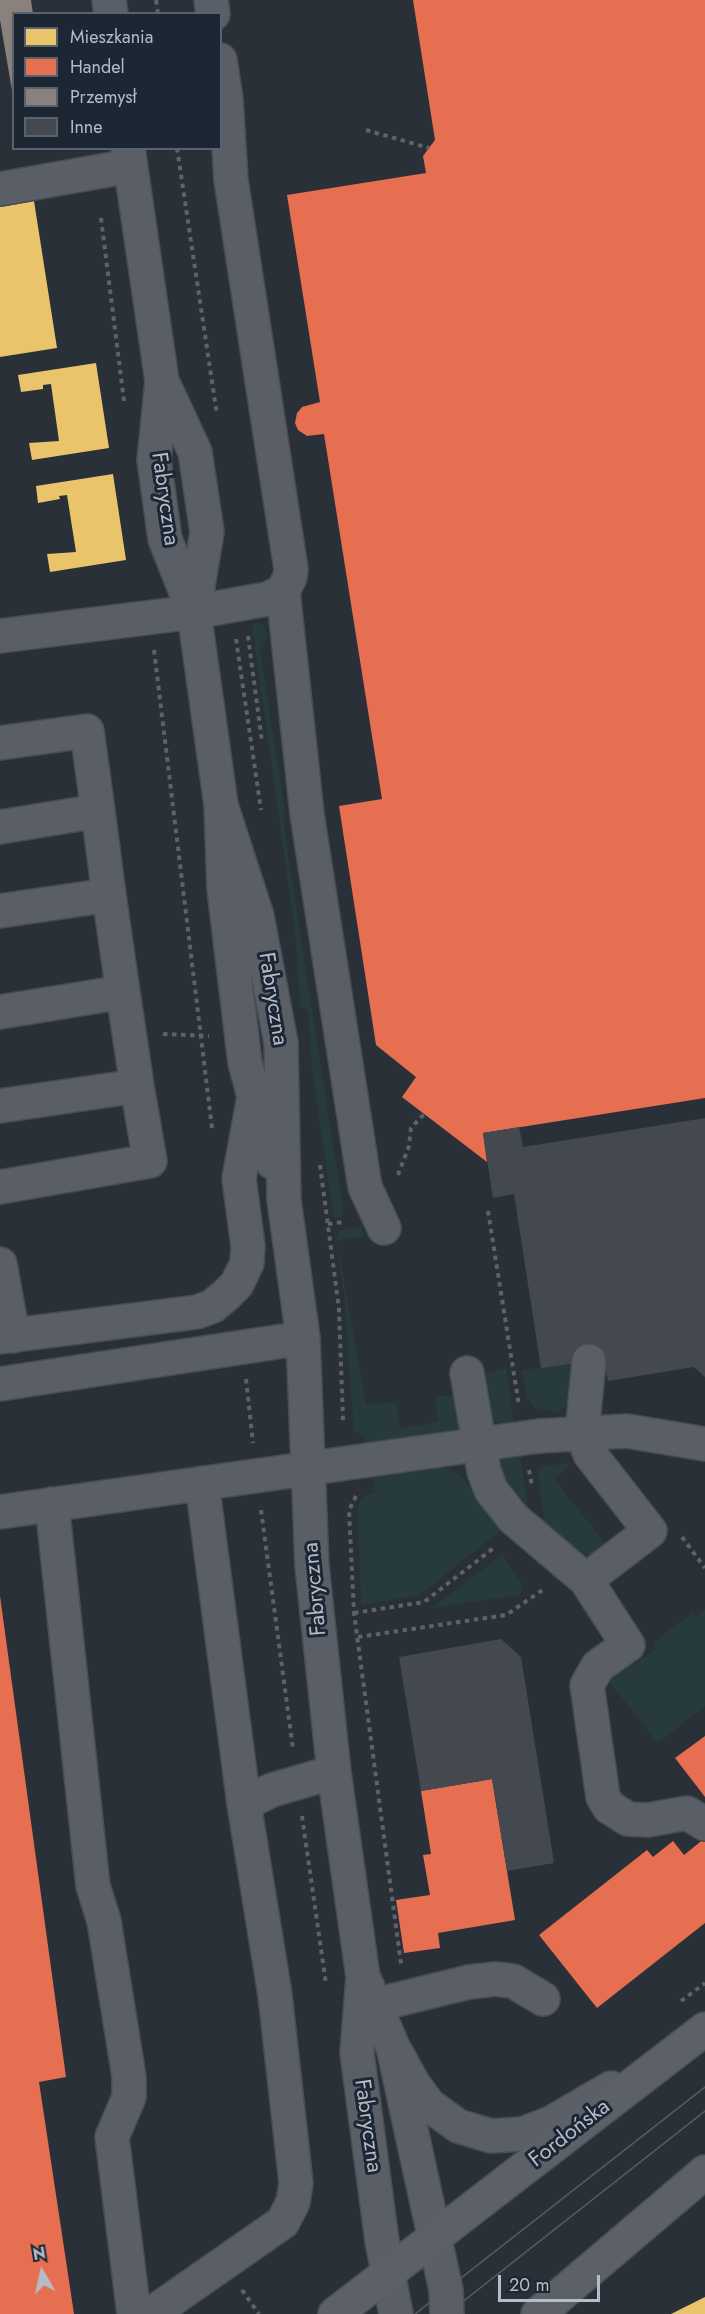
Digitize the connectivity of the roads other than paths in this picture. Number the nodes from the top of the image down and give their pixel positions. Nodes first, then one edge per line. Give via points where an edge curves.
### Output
1 (222, 73) edge
2 (129, 157) edge
3 (0, 189) edge
4 (162, 381) junction
5 (283, 591) junction
6 (194, 612) junction
7 (0, 636) edge
8 (0, 743) edge
9 (220, 805) junction
10 (98, 811) junction
11 (0, 827) edge
12 (109, 894) junction
13 (0, 911) edge
14 (123, 992) junction
15 (0, 1012) edge
16 (137, 1086) junction
17 (253, 1100) junction
18 (0, 1106) edge
19 (0, 1187) edge
20 (284, 1200) junction
21 (384, 1228) dead end
22 (0, 1264) edge
23 (7, 1337) edge
24 (303, 1338) junction
25 (589, 1361) dead end
26 (467, 1373) dead end
27 (0, 1384) edge
28 (582, 1432) junction
29 (479, 1444) junction
30 (705, 1444) edge
31 (310, 1468) junction
32 (202, 1484) junction
33 (52, 1504) junction
34 (0, 1512) edge
35 (586, 1580) junction
36 (334, 1772) junction
37 (244, 1804) junction
38 (705, 1824) edge
39 (369, 1991) junction
40 (543, 1999) dead end
41 (695, 2037) edge
42 (393, 2047) junction
43 (705, 2172) edge
44 (435, 2237) junction
45 (388, 2275) junction
46 (345, 2306) edge
47 (134, 2314) edge
48 (151, 2314) edge
49 (396, 2314) edge
50 (447, 2314) edge
51 (538, 2314) edge

1 - 5 street via 231,180 291,569
2 - 3 street via 95,172
2 - 4 street, Fabryczna
4 - 6 street, Fabryczna via 154,460 165,539
4 - 6 street, Fabryczna via 195,452 207,532
5 - 6 street via 276,597
5 - 21 street via 307,814 365,1187
6 - 7 street
6 - 9 street, Fabryczna
8 - 10 street via 87,731
9 - 17 street, Fabryczna via 224,889 240,1031
9 - 20 street, Fabryczna via 251,896 281,1043
10 - 11 street
10 - 12 street
12 - 13 street
12 - 14 street
14 - 15 street
14 - 16 street
16 - 18 street
16 - 19 street via 150,1161
17 - 20 street, Fabryczna
17 - 23 street via 239,1179 248,1246 246,1263 237,1284 227,1294 213,1306 197,1312
20 - 24 street, Fabryczna
22 - 23 street
24 - 27 street
24 - 31 street, Fabryczna
25 - 28 street
26 - 29 street
28 - 29 street
28 - 30 street via 627,1431
28 - 35 street via 590,1454 650,1531
29 - 31 street
29 - 35 street via 491,1490 521,1525
31 - 32 street
31 - 36 street, Fabryczna via 312,1566
32 - 33 street
32 - 37 street
33 - 34 street
33 - 47 street via 93,1886 104,1921 129,2077 129,2097 112,2137
35 - 38 street via 628,1645 598,1666 587,1685 603,1797 609,1807 628,1819 648,1820 687,1813
36 - 37 street via 272,1790
36 - 39 street, Fabryczna
37 - 48 street via 293,2139 293,2202 284,2222
39 - 40 street via 407,1996 495,1979 513,1981
39 - 42 street, Fabryczna
39 - 45 street, Fabryczna via 357,2053
41 - 42 street via 551,2123 506,2136 470,2131 443,2117 414,2085
41 - 44 main road, Fordońska
42 - 44 street, Fabryczna
43 - 51 main road
44 - 45 main road, Fordońska
44 - 50 street, Fabryczna
45 - 46 main road, Fordońska
45 - 49 street, Fabryczna

